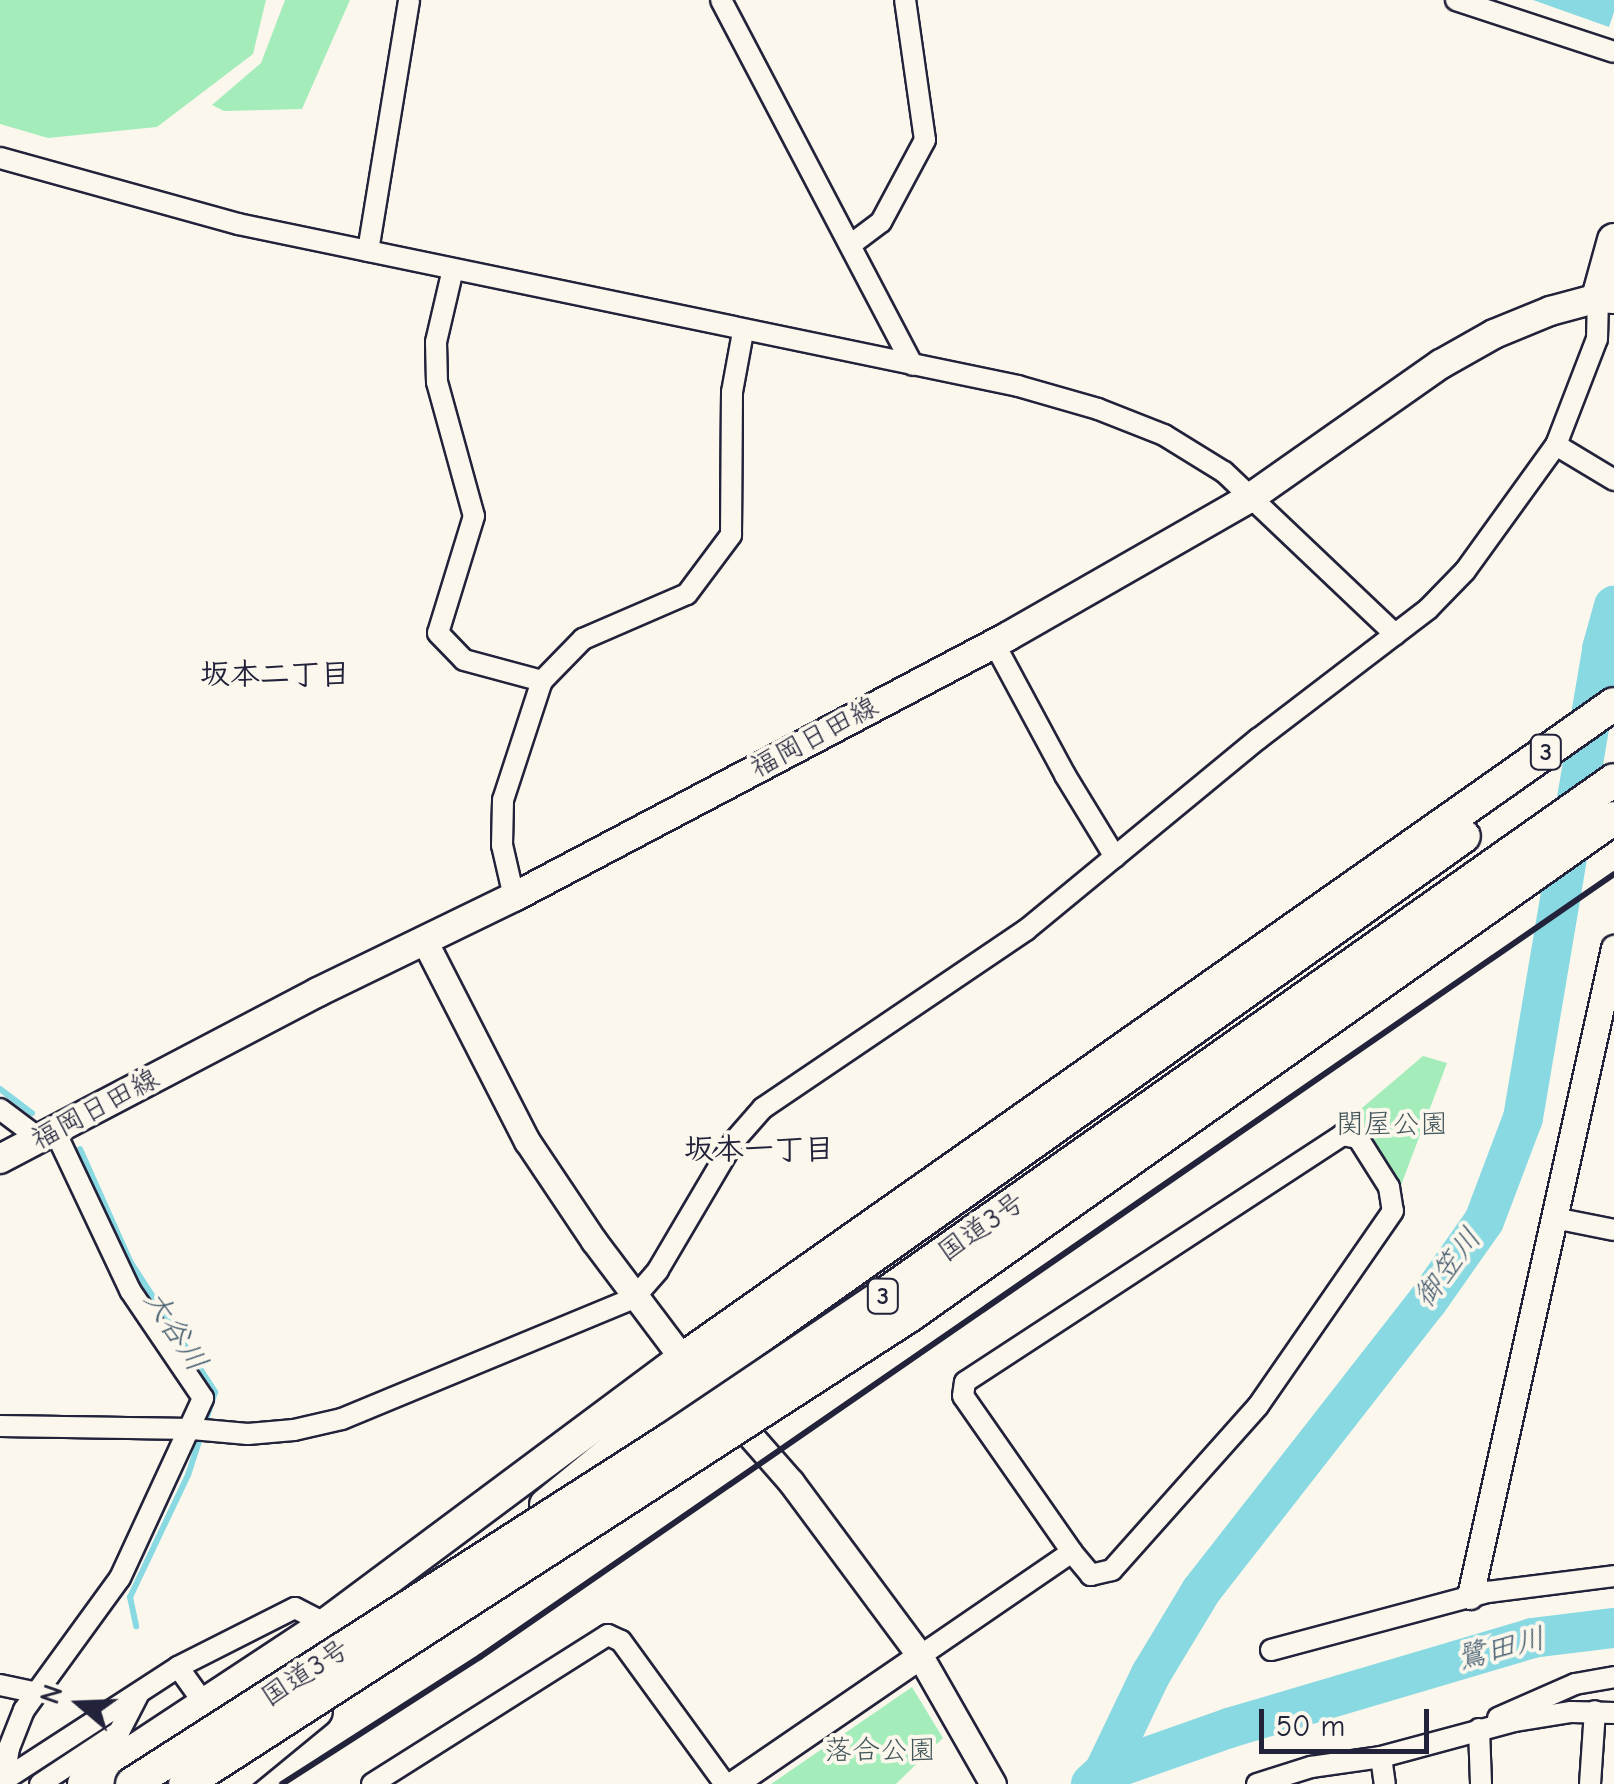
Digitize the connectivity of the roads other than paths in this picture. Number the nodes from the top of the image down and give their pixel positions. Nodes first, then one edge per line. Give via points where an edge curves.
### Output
1 (409, 0) edge
2 (722, 0) edge
3 (904, 0) edge
4 (1456, 0) edge
5 (1614, 52) edge
6 (0, 158) edge
7 (1614, 240) edge
8 (852, 243) junction
9 (368, 251) junction
10 (453, 269) junction
11 (1606, 298) edge
12 (742, 332) junction
13 (913, 365) junction
14 (1556, 445) junction
15 (1614, 480) edge
16 (1250, 498) junction
17 (1396, 634) junction
18 (994, 643) junction
19 (542, 681) junction
20 (1614, 704) edge
21 (1614, 732) edge
22 (1614, 780) edge
23 (1485, 808) junction
24 (1614, 818) edge
25 (1115, 857) junction
26 (514, 897) junction
27 (425, 942) junction
28 (1614, 948) edge
29 (0, 1109) edge
30 (47, 1135) junction
31 (0, 1159) edge
32 (1554, 1218) junction
33 (1614, 1230) edge
34 (634, 1298) junction
35 (691, 1369) junction
36 (0, 1426) edge
37 (192, 1429) junction
38 (1072, 1552) junction
39 (1614, 1576) edge
40 (1470, 1596) junction
41 (327, 1624) junction
42 (1271, 1650) dead end
43 (178, 1667) junction
44 (927, 1667) junction
45 (1614, 1677) edge
46 (0, 1685) edge
47 (34, 1692) junction
48 (140, 1692) junction
49 (206, 1706) junction
50 (1605, 1712) edge
51 (1479, 1729) junction
52 (1381, 1757) junction
53 (2, 1781) edge
54 (40, 1784) edge
55 (84, 1784) edge
56 (132, 1784) edge
57 (185, 1784) edge
58 (227, 1784) edge
59 (372, 1784) edge
60 (729, 1784) edge
61 (994, 1784) edge
62 (1257, 1784) edge
63 (1384, 1784) edge
64 (1481, 1784) edge
65 (1590, 1784) edge

1 - 9 street
2 - 8 street
3 - 8 street via 926,140 881,222
4 - 5 street
6 - 9 street via 238,224
7 - 11 main road
8 - 13 street
9 - 10 street
10 - 12 street
10 - 19 street via 436,342 437,382 474,516 438,634 464,660
11 - 14 street
11 - 16 main road, 福岡日田線 via 1522,322 1441,364
12 - 13 street
12 - 19 street via 732,392 731,536 687,594 583,639
13 - 16 street via 1018,386 1134,423 1194,451
14 - 15 street
14 - 17 street via 1465,572
16 - 17 street
16 - 18 main road, 福岡日田線
17 - 25 street
18 - 25 street
18 - 26 main road, 福岡日田線
19 - 26 street via 503,800 502,845
20 - 23 main road, 3
21 - 23 main road, 3
22 - 56 main road, 国道3号 / 3, bridge via 888,1292
23 - 35 main road, 3
24 - 57 main road, 国道3号 / 3, bridge via 909,1316
25 - 34 street via 1011,941 763,1108
26 - 27 main road, 福岡日田線
27 - 30 main road, 福岡日田線
27 - 34 street via 527,1141
28 - 32 street
29 - 30 street
30 - 31 main road, 福岡日田線
30 - 37 street via 130,1290 203,1398
32 - 33 street
32 - 40 street
34 - 35 street
34 - 37 street via 342,1419 271,1434
35 - 41 main road, 3
35 - 44 street via 791,1482
35 - 58 main road, 3 via 299,1728
36 - 37 street
37 - 47 street via 120,1578
38 - 38 street via 963,1396 965,1382 1342,1136 1358,1138 1389,1187 1393,1212 1258,1406 1112,1570 1091,1575
38 - 44 street
39 - 40 street
40 - 42 street
41 - 43 street via 294,1608
41 - 49 main road, 3
43 - 48 street
43 - 49 street
44 - 60 street
44 - 61 street
45 - 51 street via 1575,1684
46 - 47 street
47 - 53 street
48 - 53 street
48 - 54 street via 119,1732
49 - 55 main road, 3
50 - 51 street
50 - 65 street
51 - 52 street
51 - 64 street
52 - 62 street via 1311,1767
52 - 63 street
59 - 60 street via 608,1635 621,1640

